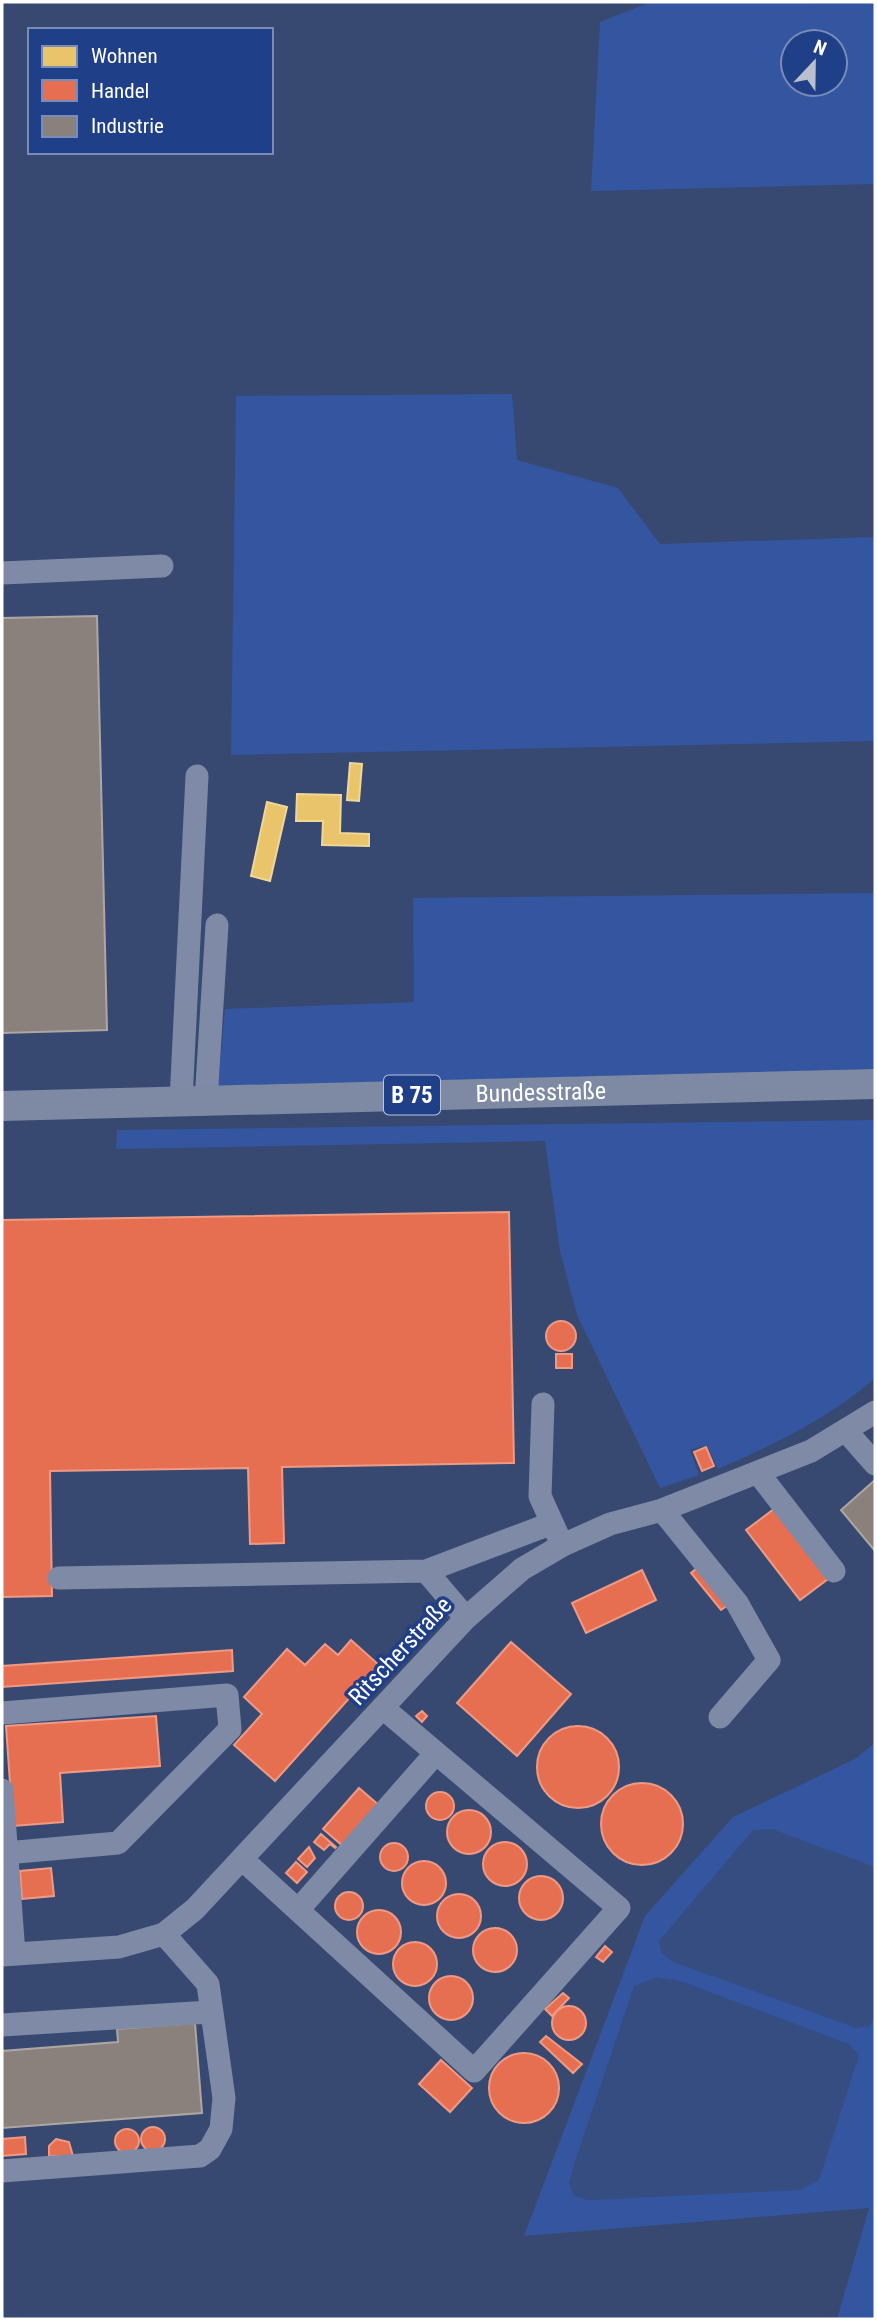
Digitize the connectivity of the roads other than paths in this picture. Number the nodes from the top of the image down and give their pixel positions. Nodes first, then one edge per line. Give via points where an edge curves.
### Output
1 (162, 566) dead end
2 (2, 573) edge
3 (197, 776) dead end
4 (217, 925) dead end
5 (875, 1084) edge
6 (193, 1101) junction
7 (2, 1106) edge
8 (543, 1404) dead end
9 (875, 1412) edge
10 (846, 1431) junction
11 (875, 1464) edge
12 (759, 1474) junction
13 (662, 1510) junction
14 (550, 1524) junction
15 (564, 1545) junction
16 (426, 1571) junction
17 (834, 1571) dead end
18 (59, 1578) dead end
19 (466, 1618) junction
20 (383, 1708) junction
21 (2, 1713) edge
22 (720, 1717) dead end
23 (436, 1753) junction
24 (2, 1790) edge
25 (6, 1853) junction
26 (242, 1859) junction
27 (298, 1910) junction
28 (164, 1934) junction
29 (8, 1955) edge
30 (211, 2012) junction
31 (2, 2025) edge
32 (2, 2171) edge

1 - 2 street
3 - 6 street
4 - 6 street
5 - 6 main road, Bundesstraße / B 75
6 - 7 main road, Bundesstraße / B 75
8 - 14 street via 540,1496
9 - 10 street, Ritscherstraße
10 - 11 street
10 - 12 street, Ritscherstraße
12 - 13 street, Ritscherstraße
12 - 17 street
13 - 15 street, Ritscherstraße via 610,1524
13 - 22 street via 737,1603 769,1660
14 - 15 street
14 - 16 street
15 - 19 street, Ritscherstraße via 522,1569
16 - 18 street
16 - 19 street
19 - 20 street, Ritscherstraße
20 - 23 street
20 - 26 street, Ritscherstraße
21 - 25 street via 227,1695 230,1729 118,1843
23 - 27 street
23 - 27 street via 619,1908 474,2071
24 - 25 street
25 - 29 street
26 - 27 street
26 - 28 street, Ritscherstraße
28 - 29 street, Ritscherstraße via 119,1947
28 - 30 street via 208,1984
30 - 31 street
30 - 32 street via 224,2098 220,2129 210,2149 200,2156

